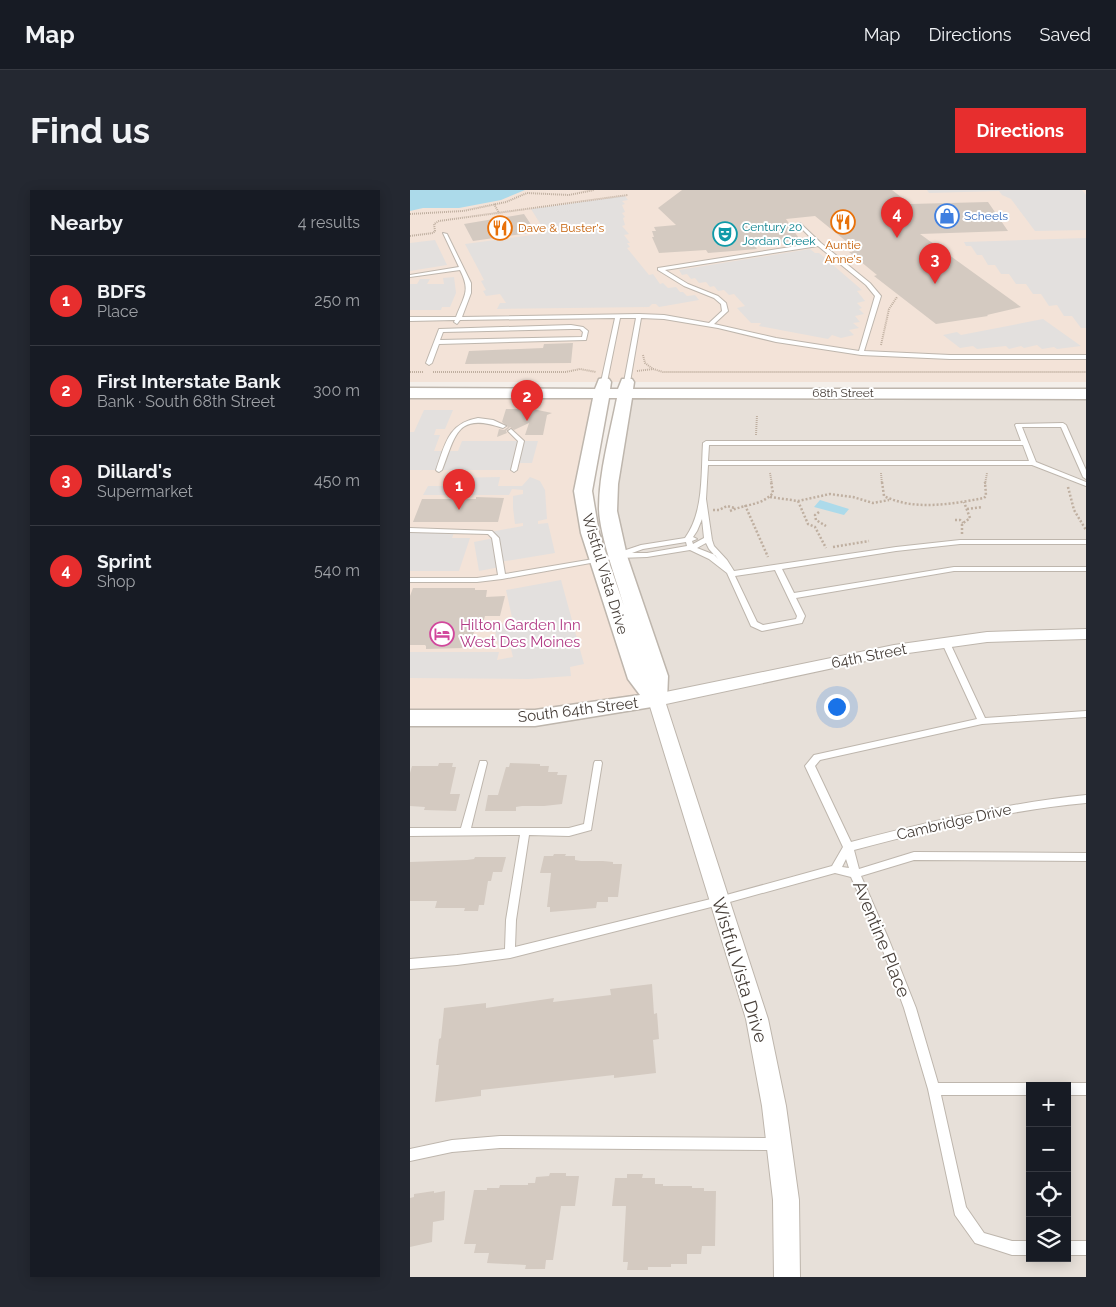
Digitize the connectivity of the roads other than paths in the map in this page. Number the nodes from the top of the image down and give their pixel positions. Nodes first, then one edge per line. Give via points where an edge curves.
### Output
1 (800, 224) dead end
2 (445, 234) dead end
3 (819, 244) junction
4 (462, 268) junction
5 (410, 276) edge
6 (618, 316) junction
7 (639, 316) junction
8 (542, 317) junction
9 (458, 318) junction
10 (410, 319) edge
11 (711, 324) junction
12 (540, 328) junction
13 (454, 329) junction
14 (537, 340) junction
15 (436, 342) junction
16 (861, 353) junction
17 (1086, 357) edge
18 (429, 363) dead end
19 (410, 382) edge
20 (1086, 382) edge
21 (602, 387) junction
22 (626, 387) junction
23 (410, 393) edge
24 (1086, 394) edge
25 (503, 426) dead end
26 (511, 431) dead end
27 (1025, 444) junction
28 (705, 463) junction
29 (1033, 463) junction
30 (439, 470) dead end
31 (514, 470) dead end
32 (1086, 477) edge
33 (1086, 484) edge
34 (702, 497) junction
35 (410, 530) edge
36 (688, 539) junction
37 (708, 539) junction
38 (1086, 542) edge
39 (691, 548) junction
40 (618, 556) junction
41 (599, 560) junction
42 (777, 567) junction
43 (1086, 569) edge
44 (732, 574) junction
45 (502, 577) junction
46 (410, 580) edge
47 (791, 596) junction
48 (1086, 634) edge
49 (946, 643) junction
50 (656, 700) junction
51 (1086, 714) edge
52 (410, 718) edge
53 (982, 721) junction
54 (483, 763) dead end
55 (598, 763) dead end
56 (1086, 799) edge
57 (525, 831) junction
58 (410, 832) edge
59 (465, 832) junction
60 (848, 847) junction
61 (1086, 857) edge
62 (835, 869) junction
63 (855, 874) junction
64 (719, 901) junction
65 (510, 953) junction
66 (410, 964) edge
67 (934, 1089) junction
68 (1026, 1089) edge
69 (1071, 1089) edge
70 (1086, 1089) edge
71 (779, 1144) junction
72 (410, 1155) edge
73 (1026, 1248) edge
74 (1071, 1248) edge
75 (1086, 1248) edge
76 (787, 1277) edge

1 - 3 lane
2 - 4 lane
3 - 11 lane via 660,269 723,303 725,311
3 - 16 lane via 878,296
4 - 5 lane
4 - 9 lane via 469,288
6 - 7 lane
6 - 8 lane
6 - 21 lane
7 - 11 lane
7 - 22 lane
8 - 9 lane
8 - 12 lane
9 - 10 lane
9 - 13 lane
11 - 16 lane via 776,340
12 - 13 lane
12 - 14 lane
12 - 14 lane via 581,328 586,332 584,339
13 - 15 lane via 441,330
14 - 15 lane
15 - 18 lane
16 - 17 lane
19 - 21 street
20 - 22 street, 68th Street
21 - 22 street, 68th Street
21 - 23 street
21 - 41 street, Wistful Vista Drive via 583,491
22 - 24 street, 68th Street
22 - 40 street, Wistful Vista Drive via 608,502
25 - 30 lane via 494,421 479,420 460,427 453,435
26 - 31 lane via 521,441
27 - 28 lane via 706,443
27 - 29 lane
27 - 32 lane via 1018,425 1064,425
28 - 29 lane
28 - 34 lane
29 - 33 lane
34 - 36 lane via 697,527
34 - 37 lane
35 - 45 lane via 490,532 495,538
36 - 37 lane
36 - 39 lane
36 - 40 lane via 641,547
37 - 39 lane
37 - 44 lane
38 - 42 lane via 964,542
39 - 40 lane
39 - 44 lane via 712,557
40 - 41 lane
40 - 50 street, Wistful Vista Drive via 657,676
41 - 45 lane
41 - 50 street, Wistful Vista Drive via 639,679
42 - 44 lane
42 - 47 lane
43 - 47 lane via 954,569
44 - 47 lane via 754,624 762,628 798,621 801,616
45 - 46 lane
48 - 49 street, 64th Street via 1029,634
49 - 50 street, 64th Street via 894,650
49 - 53 lane
50 - 52 street, South 64th Street via 535,718
50 - 64 street, Wistful Vista Drive
51 - 53 lane, Aventine Place
53 - 60 lane, Aventine Place via 817,757 810,766
54 - 59 lane
55 - 57 lane via 588,827 569,832
56 - 60 lane, Cambridge Drive via 1047,802
57 - 59 lane
57 - 65 lane via 511,920
58 - 59 lane
60 - 62 lane
60 - 63 lane, Aventine Place
61 - 63 lane, Cambridge Drive via 914,856
62 - 63 lane
62 - 64 lane
63 - 67 lane, Aventine Place via 910,1008
64 - 65 lane
64 - 71 street, Wistful Vista Drive via 758,1018
65 - 66 lane
67 - 68 lane
67 - 73 lane, Aventine Place via 960,1210 980,1238 1012,1248
69 - 70 lane
71 - 72 lane via 500,1142 452,1146
71 - 76 street, Wistful Vista Drive via 786,1200
74 - 75 lane

